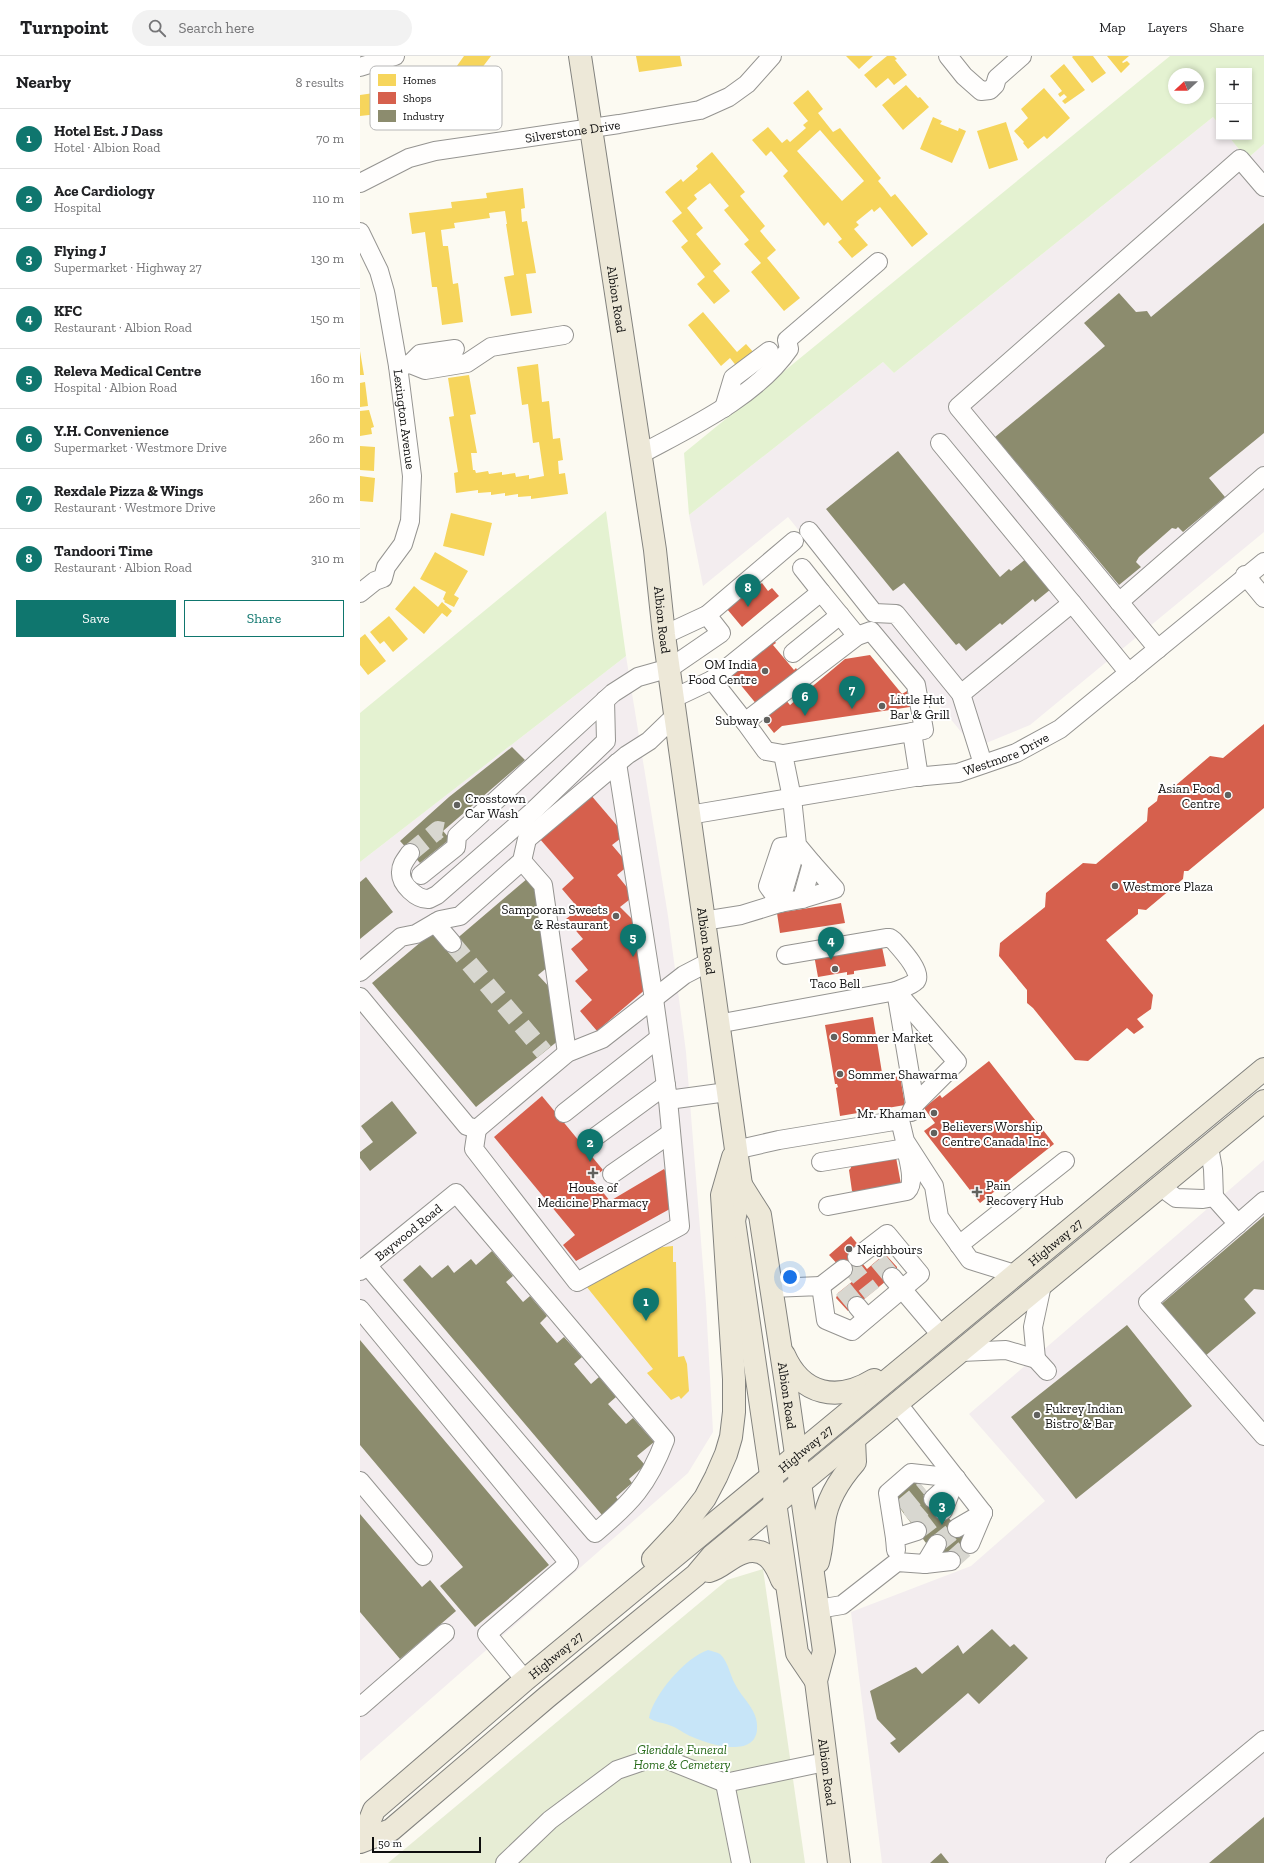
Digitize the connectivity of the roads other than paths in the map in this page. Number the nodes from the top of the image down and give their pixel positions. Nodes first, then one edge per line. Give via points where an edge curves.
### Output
1 (395, 56) edge
2 (580, 56) edge
3 (772, 56) edge
4 (948, 56) edge
5 (1022, 56) edge
6 (360, 67) edge
7 (591, 128) junction
8 (360, 183) edge
9 (1264, 187) edge
10 (360, 232) edge
11 (878, 262) dead end
12 (564, 335) dead end
13 (455, 349) dead end
14 (769, 351) dead end
15 (404, 365) junction
16 (724, 408) junction
17 (940, 443) dead end
18 (640, 454) junction
19 (1264, 476) edge
20 (809, 531) dead end
21 (794, 541) dead end
22 (1264, 562) edge
23 (802, 568) dead end
24 (1245, 575) junction
25 (821, 592) junction
26 (360, 593) edge
27 (1264, 598) edge
28 (1119, 602) junction
29 (1072, 603) junction
30 (707, 615) junction
31 (840, 615) junction
32 (664, 635) junction
33 (857, 636) junction
34 (1158, 649) junction
35 (793, 653) dead end
36 (670, 668) junction
37 (1129, 673) junction
38 (712, 680) junction
39 (961, 694) junction
40 (605, 700) junction
41 (675, 706) junction
42 (745, 722) junction
43 (912, 732) junction
44 (783, 754) junction
45 (617, 763) junction
46 (983, 764) junction
47 (919, 777) junction
48 (792, 798) junction
49 (689, 815) junction
50 (797, 845) junction
51 (410, 853) tunnel mouth
52 (522, 861) junction
53 (812, 863) junction
54 (421, 876) dead end
55 (802, 899) junction
56 (780, 903) junction
57 (703, 921) junction
58 (434, 923) junction
59 (452, 943) tunnel mouth
60 (786, 955) dead end
61 (709, 962) junction
62 (360, 972) edge
63 (896, 991) junction
64 (360, 996) edge
65 (654, 1000) junction
66 (717, 1024) junction
67 (659, 1038) junction
68 (555, 1056) junction
69 (1264, 1069) edge
70 (667, 1092) junction
71 (727, 1092) junction
72 (1264, 1101) edge
73 (915, 1104) junction
74 (564, 1113) dead end
75 (900, 1120) junction
76 (477, 1128) junction
77 (671, 1133) junction
78 (591, 1140) dead end
79 (905, 1145) junction
80 (1209, 1146) junction
81 (735, 1150) junction
82 (1065, 1160) dead end
83 (821, 1162) dead end
84 (612, 1174) dead end
85 (741, 1185) junction
86 (1161, 1186) junction
87 (1214, 1197) junction
88 (1264, 1201) edge
89 (828, 1206) dead end
90 (1238, 1224) junction
91 (959, 1245) junction
92 (868, 1256) dead end
93 (364, 1268) edge
94 (1015, 1274) junction
95 (897, 1283) junction
96 (1042, 1285) junction
97 (771, 1288) junction
98 (360, 1309) edge
99 (941, 1336) junction
100 (781, 1350) junction
101 (961, 1352) junction
102 (896, 1373) junction
103 (898, 1404) junction
104 (1264, 1436) edge
105 (854, 1440) junction
106 (796, 1456) junction
107 (771, 1476) junction
108 (956, 1478) junction
109 (360, 1481) edge
110 (800, 1484) junction
111 (775, 1504) junction
112 (963, 1536) tunnel mouth
113 (895, 1538) junction
114 (944, 1553) tunnel mouth
115 (423, 1556) dead end
116 (897, 1562) junction
117 (696, 1575) junction
118 (813, 1576) junction
119 (789, 1596) junction
120 (818, 1609) junction
121 (591, 1626) junction
122 (445, 1633) dead end
123 (525, 1680) junction
124 (816, 1681) junction
125 (360, 1707) edge
126 (1264, 1740) edge
127 (826, 1762) junction
128 (725, 1783) junction
129 (361, 1840) edge
130 (505, 1863) edge
131 (741, 1863) edge
132 (839, 1863) edge
133 (1115, 1863) edge

1 - 6 street
2 - 7 main road, Albion Road
3 - 7 street, Silverstone Drive via 747,84 729,97 707,107
4 - 5 street via 964,76 981,91 990,90 997,78
7 - 8 street, Silverstone Drive via 435,151 409,158
7 - 18 main road, Albion Road
9 - 28 street via 1240,159 958,407
10 - 15 street, Lexington Avenue via 381,278
11 - 16 street via 787,340 789,349 780,362
12 - 15 street via 490,347 467,363 425,370
13 - 15 street via 420,354
14 - 16 street via 733,378
15 - 26 street, Lexington Avenue via 412,476 410,520 403,544 386,567 383,578
16 - 18 street
17 - 29 street
18 - 32 main road, Albion Road via 655,550
19 - 28 street
20 - 39 street via 874,612 896,614
21 - 30 street
22 - 24 street, Westmore Drive
23 - 25 street
24 - 27 street
24 - 34 street, Westmore Drive
25 - 31 street
25 - 38 street
28 - 34 street
29 - 37 street
29 - 39 street
30 - 32 street
30 - 36 street via 721,633
31 - 33 street
31 - 35 street
32 - 36 main road, Albion Road
33 - 42 street
33 - 43 street via 871,631 916,685 924,730
34 - 37 street, Westmore Drive
36 - 40 street via 638,678
36 - 41 main road, Albion Road
37 - 46 street, Westmore Drive via 1060,729 1016,753
38 - 41 street
38 - 42 street
39 - 46 street
40 - 51 street via 606,741 532,812 437,895 429,899 421,897 405,884 400,874 403,862
40 - 54 street via 451,832 457,836 456,847
41 - 45 street via 649,741
41 - 49 main road, Albion Road
42 - 44 street via 766,751
43 - 44 street
43 - 47 street
44 - 48 street
45 - 52 street via 527,840
45 - 65 street
46 - 47 street, Westmore Drive via 958,773
47 - 48 street, Westmore Drive
48 - 49 street, Westmore Drive
48 - 50 street
49 - 57 main road, Albion Road
50 - 53 street
50 - 56 street
52 - 58 street via 460,916
52 - 68 street via 544,885
53 - 55 street
53 - 55 street via 835,889
55 - 56 street
56 - 57 street via 741,915
57 - 61 main road, Albion Road
58 - 59 street
58 - 62 street via 416,934 401,937
60 - 63 street via 890,938 915,968 917,976 908,986
61 - 65 street via 684,975
61 - 66 main road, Albion Road
63 - 66 street
63 - 73 street
63 - 73 street via 957,1062
64 - 76 street via 467,1126
65 - 67 street
65 - 68 street via 602,1039
66 - 71 main road, Albion Road
67 - 70 street
67 - 74 street
68 - 76 street
69 - 94 main road, Highway 27
70 - 71 street
70 - 77 street
70 - 78 street
71 - 81 main road, Albion Road
72 - 80 main road, Highway 27
73 - 75 street via 908,1116
75 - 79 street
75 - 81 street
76 - 77 street via 474,1149 577,1282 680,1226
77 - 84 street
79 - 83 street
79 - 89 street via 911,1188 907,1191
79 - 91 street via 934,1186 939,1217
80 - 86 main road, Highway 27
80 - 87 street
81 - 85 main road, Albion Road
81 - 121 main road via 722,1195 734,1379 734,1412 726,1454 705,1498 682,1528 602,1607
82 - 91 street
85 - 97 main road, Albion Road via 760,1215
85 - 107 main road, Albion Road via 734,1221
86 - 87 street via 1176,1198
86 - 96 main road, Highway 27
87 - 90 street
88 - 90 street
90 - 104 street via 1148,1302
91 - 94 street via 970,1260
92 - 95 street via 887,1234 920,1274
93 - 93 street, Baywood Road via 456,1192 665,1440 645,1483 623,1509 595,1533
94 - 99 main road, Highway 27
95 - 97 street via 862,1312 852,1331 826,1320 835,1280
95 - 99 street
96 - 101 main road, Highway 27
96 - 101 street via 1033,1326 1042,1365 1006,1350
97 - 100 main road, Albion Road
98 - 123 street via 569,1564 487,1634
99 - 102 main road, Highway 27
100 - 102 main road via 800,1378 824,1392 849,1392 879,1376
100 - 106 main road, Albion Road
101 - 103 main road, Highway 27
102 - 106 main road, Highway 27
103 - 105 main road, Highway 27
103 - 108 street
105 - 110 main road, Highway 27
105 - 118 main road via 855,1462 840,1479 828,1505 822,1549
106 - 107 main road, Highway 27
106 - 110 main road, Albion Road
107 - 111 main road, Albion Road
107 - 121 main road, Highway 27
108 - 108 street via 934,1500
108 - 112 street via 983,1513
108 - 113 street via 911,1473 888,1493
109 - 115 street
110 - 111 main road, Highway 27
110 - 118 main road, Albion Road
111 - 117 main road, Highway 27 via 712,1556
111 - 119 main road, Albion Road
113 - 113 street via 909,1520
113 - 116 street
114 - 116 street via 925,1564
116 - 120 street via 842,1605
117 - 119 main road via 714,1570 742,1553 761,1552 777,1567
117 - 129 main road, Highway 27 via 391,1830
118 - 120 main road, Albion Road
119 - 124 main road, Albion Road via 797,1653
120 - 124 main road, Albion Road via 824,1651
121 - 123 main road, Highway 27
122 - 125 street
123 - 129 main road, Highway 27 via 374,1810
124 - 127 main road, Albion Road
126 - 133 street
127 - 128 street
127 - 132 main road, Albion Road
128 - 130 street via 658,1756 617,1770 550,1820
128 - 131 street

